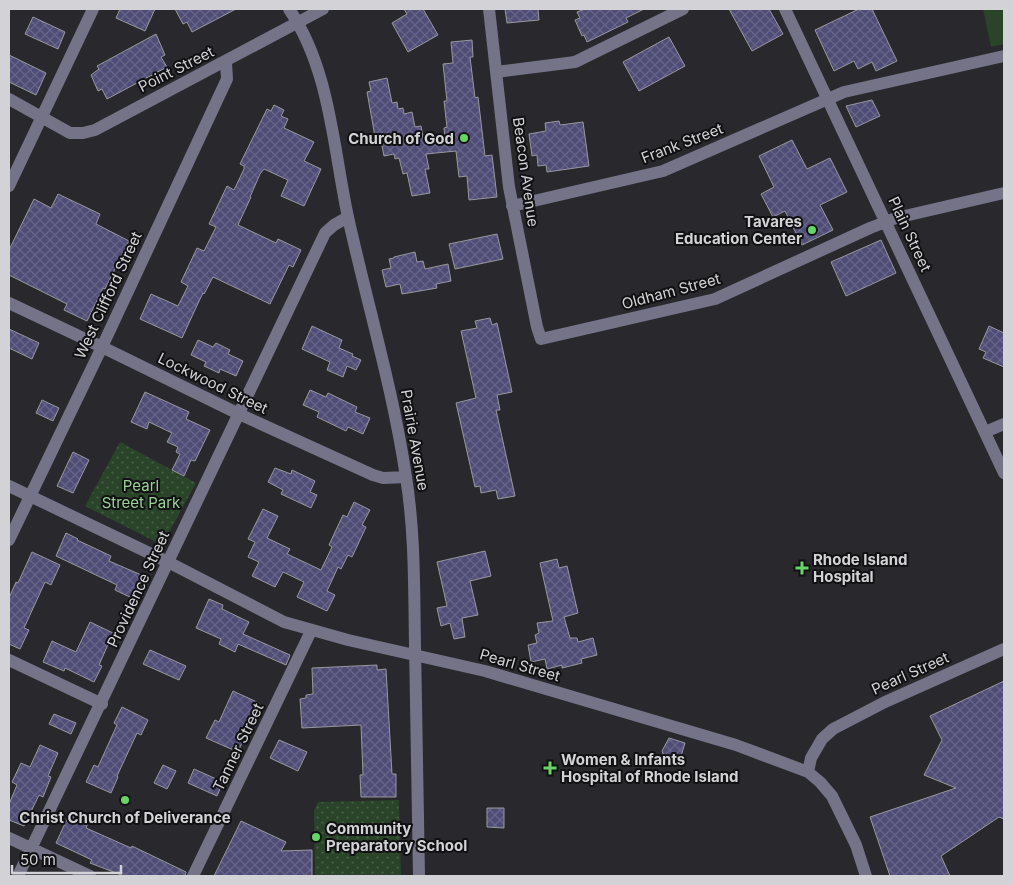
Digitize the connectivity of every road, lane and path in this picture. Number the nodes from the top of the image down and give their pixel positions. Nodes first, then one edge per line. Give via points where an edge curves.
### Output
1 (93, 9) edge
2 (289, 9) edge
3 (323, 9) edge
4 (489, 9) edge
5 (683, 9) edge
6 (785, 9) edge
7 (298, 21) junction
8 (1004, 56) edge
9 (226, 62) junction
10 (496, 72) junction
11 (9, 99) edge
12 (829, 99) junction
13 (41, 117) junction
14 (9, 186) edge
15 (1004, 193) edge
16 (512, 206) junction
17 (348, 217) junction
18 (886, 222) junction
19 (9, 303) edge
20 (541, 339) joint
21 (102, 347) junction
22 (239, 414) junction
23 (1004, 424) edge
24 (986, 432) junction
25 (1004, 473) edge
26 (406, 477) junction
27 (9, 486) edge
28 (30, 496) junction
29 (9, 540) edge
30 (168, 562) junction
31 (311, 631) junction
32 (1004, 649) edge
33 (415, 656) junction
34 (9, 660) edge
35 (102, 704) junction
36 (808, 772) junction
37 (9, 838) edge
38 (31, 848) junction
39 (18, 876) edge
40 (90, 876) edge
41 (193, 876) edge
42 (419, 876) edge
43 (866, 876) edge

1 - 13 street
2 - 7 street, Prairie Avenue
3 - 7 street, Point Street
4 - 10 street, Beacon Avenue
5 - 10 street via 575,62
6 - 12 street, Plain Street
7 - 9 street, Point Street
7 - 17 street, Prairie Avenue via 313,54 324,91
8 - 12 street, Frank Street via 844,92
9 - 13 street, Point Street via 95,130 70,133
9 - 21 street, West Clifford Street via 227,79
10 - 16 street, Beacon Avenue
11 - 13 street, Point Street
12 - 16 street, Frank Street via 663,171
12 - 18 street, Plain Street
13 - 14 street
15 - 18 street, Oldham Street
16 - 20 street, Beacon Avenue
17 - 22 street, Providence Street via 325,233
17 - 26 street, Prairie Avenue
18 - 20 street, Oldham Street via 714,299
18 - 24 street, Plain Street
19 - 21 street, Lockwood Street
21 - 22 street, Lockwood Street
21 - 28 street, West Clifford Street
22 - 26 street, Lockwood Street via 373,475
22 - 30 street, Providence Street
23 - 24 street
24 - 25 street, Plain Street
26 - 33 street, Prairie Avenue via 414,554
27 - 28 street, Pearl Street
28 - 29 street, West Clifford Street
28 - 30 street, Pearl Street
30 - 31 street, Pearl Street via 284,622
30 - 35 street, Providence Street
31 - 33 street, Pearl Street
31 - 41 street, Tanner Street
32 - 36 street, Pearl Street via 833,729 822,739 811,758
33 - 36 street, Pearl Street via 485,671 727,742
33 - 42 street, Prairie Avenue
34 - 35 street
35 - 38 street, Providence Street
36 - 43 street via 832,796 856,845
37 - 38 street
38 - 39 street, Providence Street
38 - 40 street

